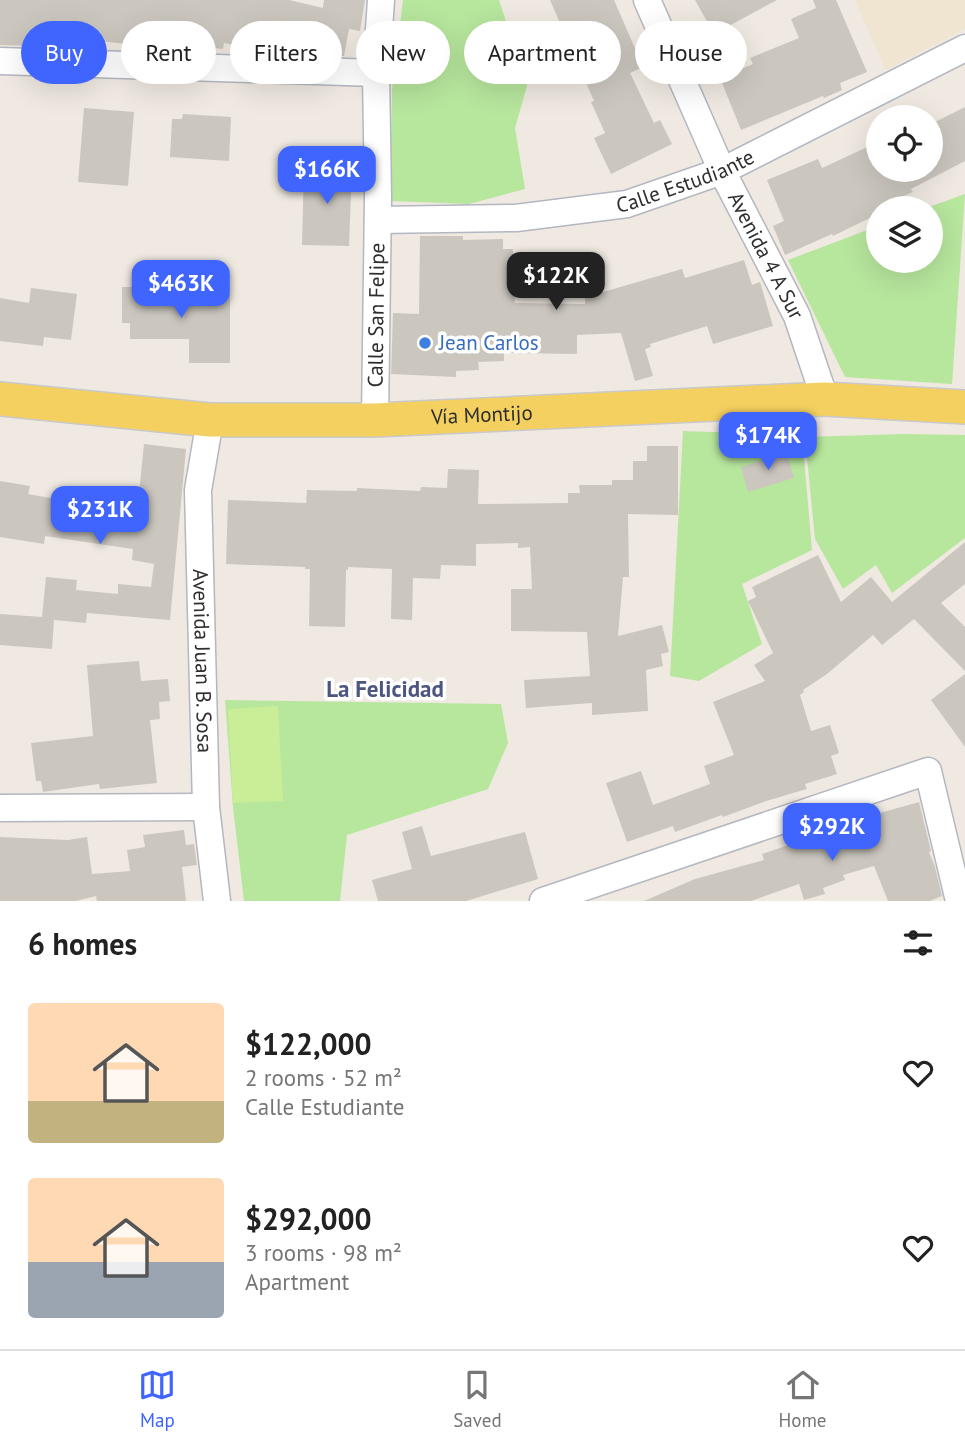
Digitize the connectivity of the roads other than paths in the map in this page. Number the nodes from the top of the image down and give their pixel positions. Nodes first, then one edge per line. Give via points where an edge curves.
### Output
1 (381, 0) edge
2 (647, 0) edge
3 (380, 21) edge
4 (965, 48) edge
5 (0, 61) edge
6 (356, 72) edge
7 (376, 84) edge
8 (722, 171) junction
9 (377, 220) junction
10 (0, 399) edge
11 (825, 399) junction
12 (965, 407) edge
13 (375, 420) junction
14 (210, 421) junction
15 (206, 807) junction
16 (0, 808) edge
17 (216, 901) edge
18 (542, 901) edge
19 (959, 901) edge

1 - 3 street, Calle San Felipe
2 - 8 street, Avenida 4 A Sur
4 - 8 street, Calle Estudiante
5 - 6 street
7 - 9 street, Calle San Felipe
8 - 9 street, Calle Estudiante via 627,204 516,218
8 - 11 street, Avenida 4 A Sur via 797,316
9 - 13 street, Calle San Felipe
10 - 14 main road, Vía Montijo
11 - 12 main road, Vía Montijo
11 - 13 main road, Vía Montijo
13 - 14 main road, Vía Montijo
14 - 15 street, Avenida Juan B. Sosa via 198,490
15 - 16 street
15 - 17 street, Avenida Juan B. Sosa
18 - 19 street via 928,771

